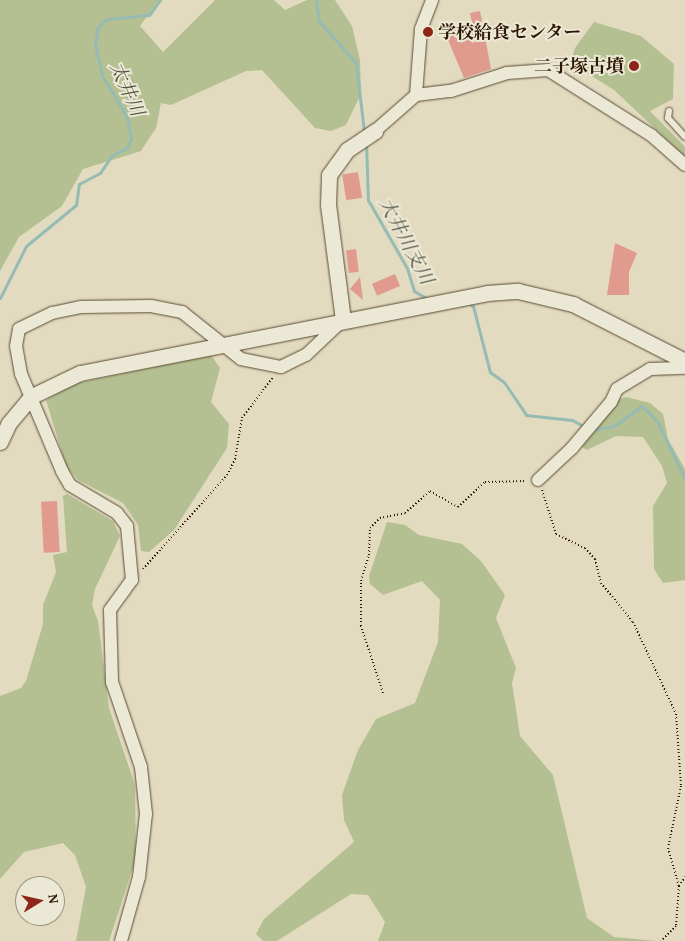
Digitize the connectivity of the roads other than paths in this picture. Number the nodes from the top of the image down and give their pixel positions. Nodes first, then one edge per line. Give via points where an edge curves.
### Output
1 (432, 0) edge
2 (416, 95) junction
3 (669, 111) dead end
4 (375, 131) joint
5 (685, 137) edge
6 (685, 165) edge
7 (343, 320) junction
8 (226, 344) junction
9 (685, 361) edge
10 (685, 368) edge
11 (32, 396) junction
12 (0, 442) edge
13 (538, 480) road end
14 (121, 941) edge

1 - 2 street via 421,29
2 - 4 street
2 - 6 street via 451,91 506,73 548,70 651,135
3 - 5 lane via 668,118
4 - 7 street via 340,156 329,175 328,205
7 - 8 street
7 - 8 street via 306,355 281,366 241,358
7 - 9 street via 486,293 518,291 573,304
8 - 11 street via 80,373
8 - 11 street via 182,312 151,306 52,313 19,329 16,346 21,374
10 - 13 street via 650,369 617,389 611,402
11 - 12 street via 8,423
11 - 14 street via 70,485 117,513 127,526 132,580 110,610 112,682 141,767 146,814 139,877

